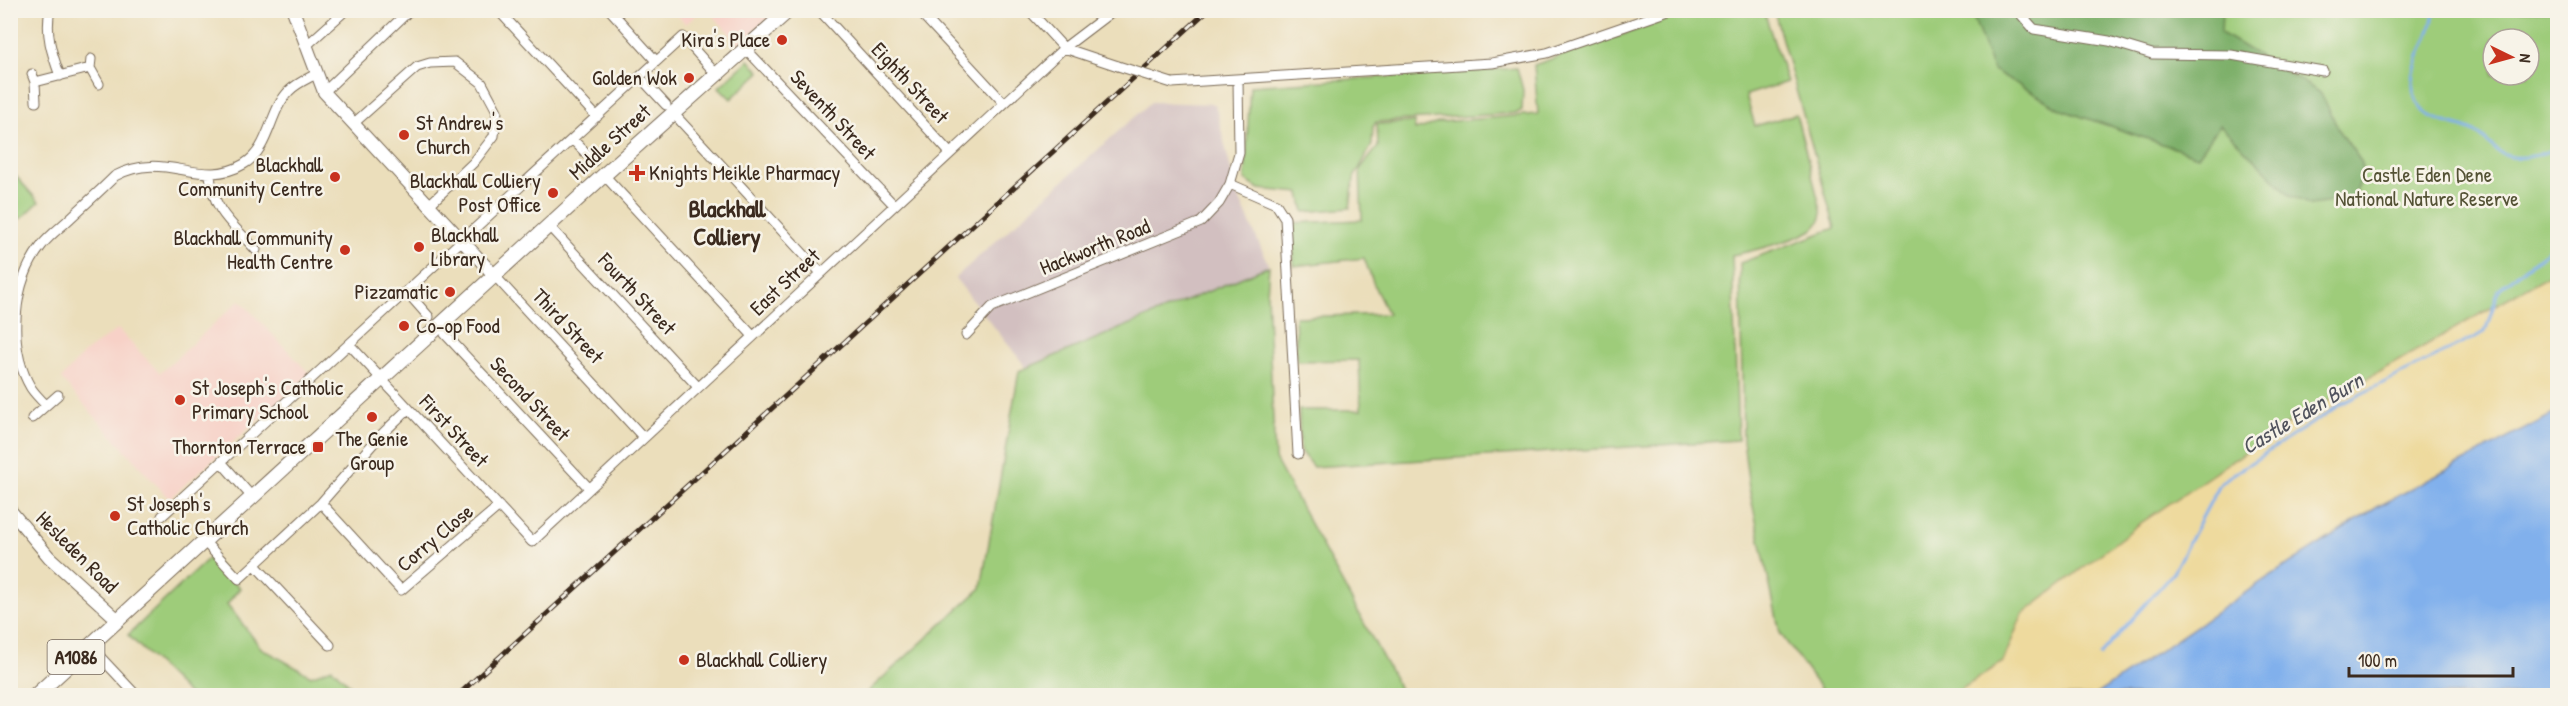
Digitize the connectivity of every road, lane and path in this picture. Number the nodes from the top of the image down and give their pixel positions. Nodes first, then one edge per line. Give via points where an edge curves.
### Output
1 (50, 10) edge
2 (293, 10) edge
3 (346, 10) edge
4 (410, 10) edge
5 (498, 10) edge
6 (610, 10) edge
7 (789, 10) edge
8 (819, 10) edge
9 (918, 10) edge
10 (1029, 10) edge
11 (1114, 10) edge
12 (1672, 10) edge
13 (2018, 10) edge
14 (306, 46) junction
15 (1064, 48) junction
16 (746, 49) junction
17 (656, 62) junction
18 (2323, 71) dead end
19 (316, 74) junction
20 (717, 75) junction
21 (60, 76) junction
22 (639, 77) junction
23 (1238, 79) junction
24 (99, 84) dead end
25 (324, 92) junction
26 (36, 102) dead end
27 (1004, 103) junction
28 (669, 109) junction
29 (597, 117) junction
30 (353, 124) junction
31 (573, 140) junction
32 (950, 153) junction
33 (594, 162) dead end
34 (210, 174) junction
35 (604, 175) junction
36 (1230, 184) junction
37 (894, 205) junction
38 (428, 206) junction
39 (549, 225) junction
40 (462, 242) junction
41 (255, 250) dead end
42 (821, 273) junction
43 (494, 276) junction
44 (407, 292) junction
45 (429, 317) dead end
46 (445, 334) dead end
47 (966, 335) dead end
48 (753, 336) junction
49 (350, 345) junction
50 (381, 380) junction
51 (698, 387) junction
52 (58, 395) dead end
53 (46, 405) junction
54 (408, 409) junction
55 (32, 418) dead end
56 (644, 438) junction
57 (1298, 454) dead end
58 (222, 463) junction
59 (590, 488) junction
60 (252, 496) junction
61 (321, 503) junction
62 (499, 506) junction
63 (10, 510) edge
64 (162, 516) dead end
65 (203, 540) junction
66 (531, 542) joint
67 (255, 565) junction
68 (117, 619) junction
69 (89, 645) junction
70 (330, 645) dead end
71 (35, 696) edge
72 (136, 696) edge

1 - 21 street via 50,48
2 - 14 street
3 - 14 street
4 - 25 street
5 - 29 street
6 - 17 street
7 - 16 main road, Middle Street / A1086
8 - 32 street, Eighth Street
9 - 27 street
10 - 15 street
11 - 15 street, East Street
12 - 23 street via 1524,58
13 - 18 street via 2034,29 2109,41 2152,54 2231,55
14 - 19 street
15 - 23 street, bridge via 1172,83
15 - 27 street, East Street
16 - 20 main road, Middle Street / A1086
16 - 37 street, Seventh Street
17 - 20 street via 683,37
17 - 22 street
19 - 25 street
19 - 34 street via 288,92 260,147 246,163 225,173
20 - 28 main road, Middle Street / A1086
21 - 24 street via 90,63
21 - 26 street via 34,78
22 - 28 street
22 - 29 street
23 - 36 street, Hackworth Road via 1239,153
25 - 30 street
27 - 32 street, East Street
28 - 35 main road, Middle Street / A1086
28 - 42 street
29 - 31 street
30 - 38 street
30 - 38 street via 417,67 455,62 483,82 497,111 494,136 474,162
31 - 33 street
31 - 40 street
32 - 37 street, East Street
34 - 41 street via 217,206
34 - 53 street via 162,165 125,171 42,244 20,288 16,313 23,366 32,388
35 - 39 main road, Middle Street / A1086
35 - 48 street
36 - 47 street, Hackworth Road via 1201,222 993,307
36 - 57 street via 1276,204 1285,218
37 - 42 street, East Street
38 - 40 street, Third Street
39 - 43 main road, Middle Street / A1086
39 - 51 street, Fourth Street
40 - 43 street, Third Street
40 - 44 street
42 - 48 street, East Street
43 - 50 main road, Middle Street / A1086
43 - 56 street, Third Street
44 - 45 street
44 - 49 street
46 - 59 street, Second Street
48 - 51 street, East Street
49 - 50 street, First Street
49 - 58 street
50 - 54 street, First Street
50 - 60 main road, A1086
51 - 56 street, East Street
52 - 53 street
53 - 55 street
54 - 61 street
54 - 62 street, First Street
56 - 59 street, East Street
58 - 60 street
58 - 64 street
59 - 66 street, East Street
60 - 65 main road, A1086
61 - 62 street, Corry Close via 401,590
61 - 67 street
62 - 66 street, First Street
63 - 68 street, Hesleden Road via 49,557
65 - 67 street via 239,579
65 - 68 main road, A1086
67 - 70 street
68 - 69 main road, A1086
69 - 71 main road, A1086
69 - 72 street

